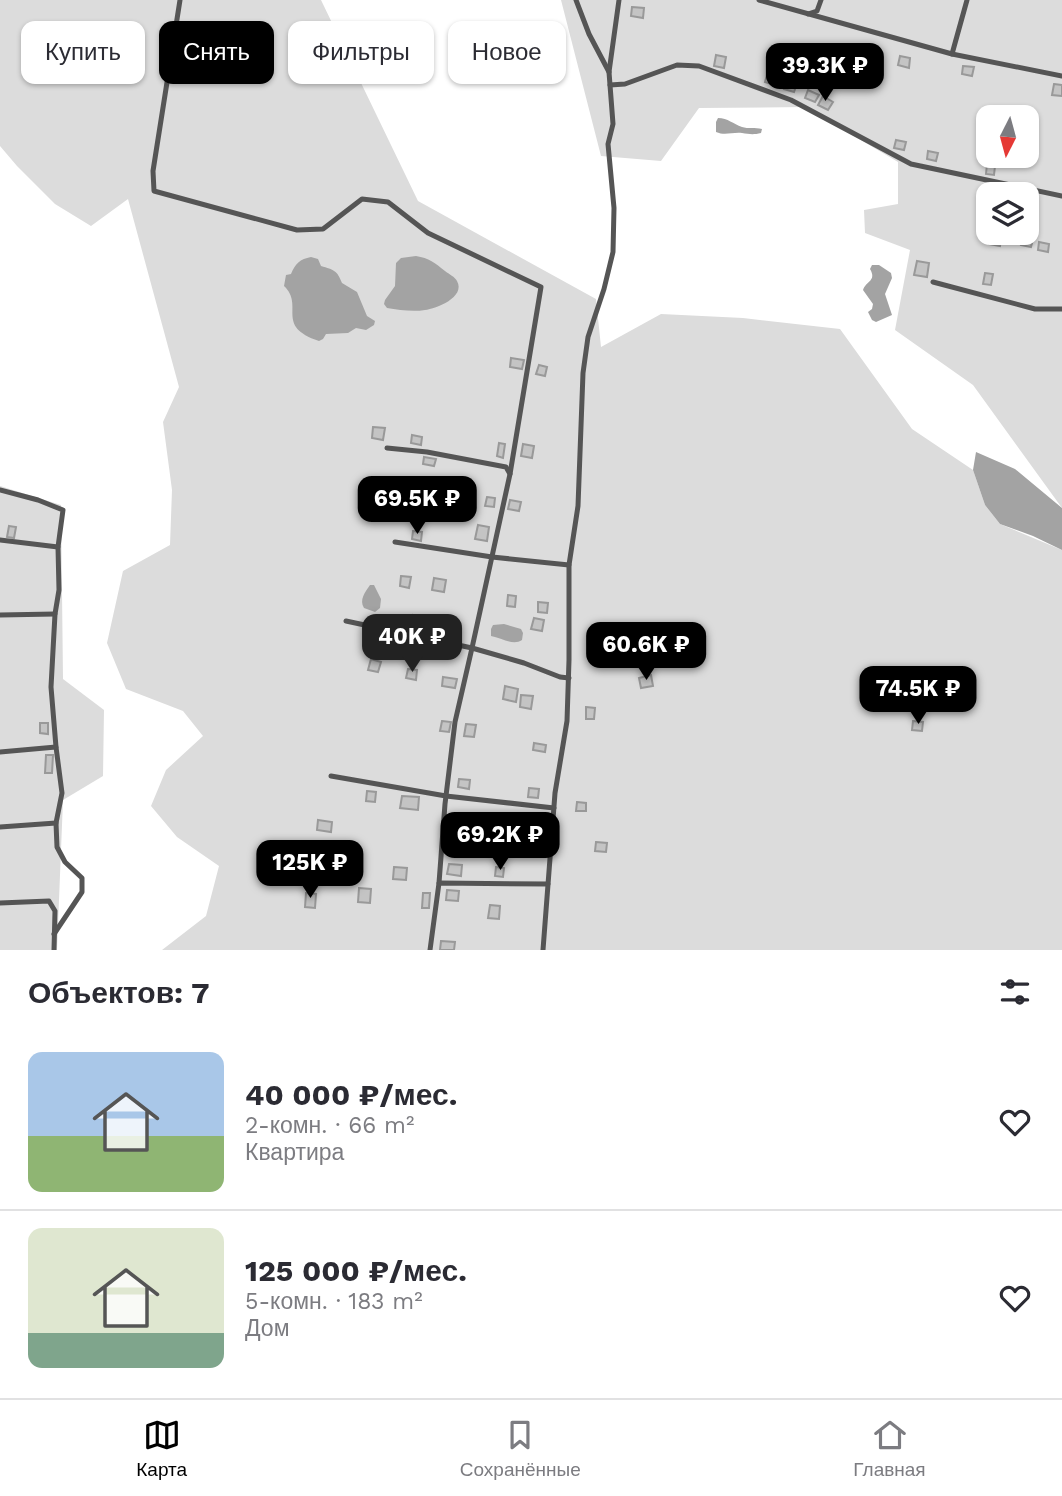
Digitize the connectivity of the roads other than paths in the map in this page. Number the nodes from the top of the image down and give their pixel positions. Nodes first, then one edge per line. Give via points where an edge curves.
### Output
1 (180, 0) edge
2 (576, 0) edge
3 (619, 0) edge
4 (759, 0) edge
5 (821, 0) edge
6 (967, 0) edge
7 (808, 14) junction
8 (952, 54) junction
9 (609, 72) junction
10 (1062, 76) edge
11 (610, 85) junction
12 (1062, 196) edge
13 (933, 282) dead end
14 (1062, 309) edge
15 (387, 448) dead end
16 (510, 474) junction
17 (0, 490) edge
18 (0, 540) edge
19 (394, 542) dead end
20 (58, 547) junction
21 (492, 557) junction
22 (569, 565) junction
23 (55, 614) junction
24 (0, 615) edge
25 (346, 621) dead end
26 (472, 648) junction
27 (569, 678) junction
28 (56, 747) junction
29 (0, 752) edge
30 (331, 776) dead end
31 (446, 796) junction
32 (554, 808) junction
33 (56, 823) junction
34 (0, 827) edge
35 (439, 883) junction
36 (548, 884) junction
37 (0, 903) edge
38 (54, 934) junction
39 (54, 950) edge
40 (430, 950) edge
41 (543, 950) edge

1 - 16 lane via 153,171 154,191 297,230 323,229 362,199 388,202 428,233 541,287
2 - 9 lane
3 - 9 lane
4 - 7 lane
5 - 7 lane via 817,11
6 - 8 lane
7 - 8 lane
8 - 10 lane
9 - 11 lane
11 - 12 lane via 677,65 699,66 791,100 911,164
11 - 22 lane via 613,252 586,349 578,506
13 - 14 lane via 1034,309
15 - 16 lane via 506,467
16 - 21 lane
17 - 20 lane via 63,510
18 - 20 lane
19 - 21 lane
20 - 23 lane via 60,590
21 - 22 lane
21 - 26 lane
22 - 27 lane
23 - 24 lane
23 - 28 lane via 51,687
25 - 26 lane
26 - 27 lane
26 - 31 lane via 455,722
27 - 32 lane
28 - 29 lane
28 - 33 lane via 62,793
30 - 31 lane
31 - 32 lane
31 - 35 lane
32 - 36 lane
33 - 34 lane
33 - 38 lane via 57,847 82,878 82,892
35 - 36 lane
35 - 40 lane
36 - 41 lane
37 - 38 lane via 49,901 55,911
38 - 39 lane

